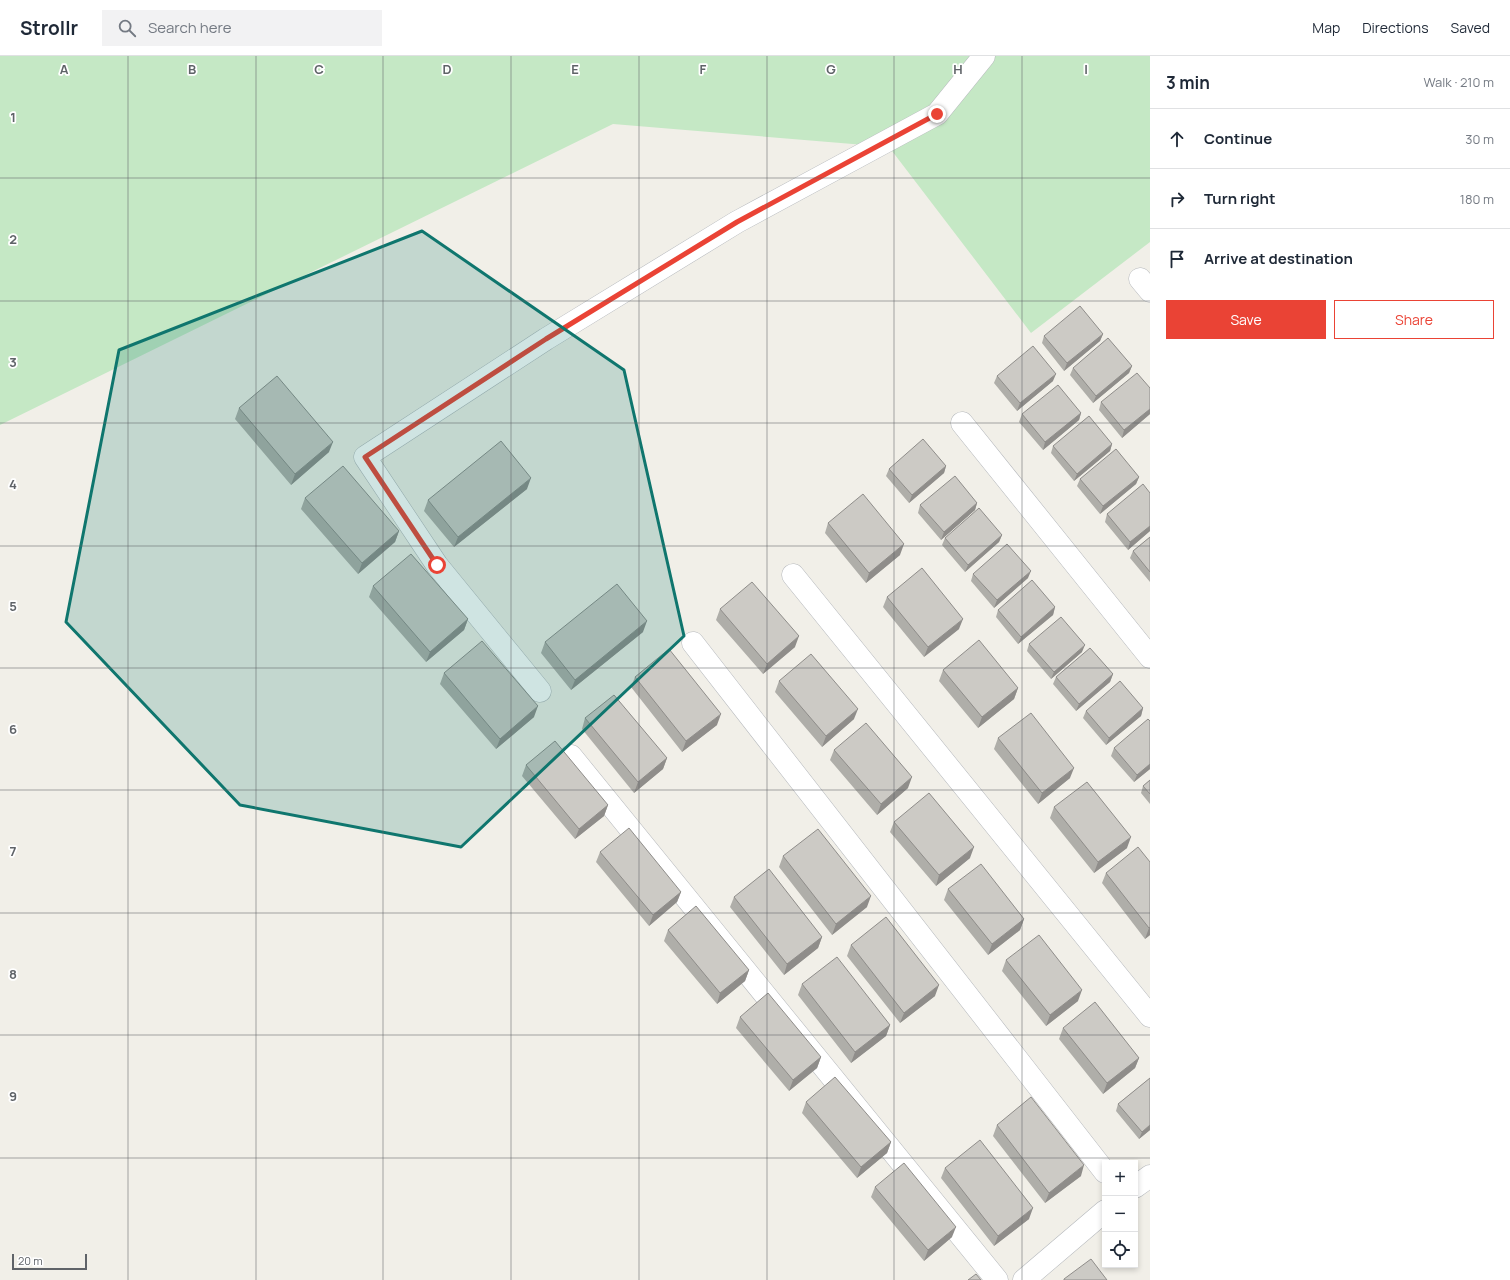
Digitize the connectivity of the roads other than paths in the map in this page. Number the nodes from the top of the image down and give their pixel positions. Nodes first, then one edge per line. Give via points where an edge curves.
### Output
1 (984, 56) edge
2 (962, 423) dead end
3 (793, 575) dead end
4 (693, 643) dead end
5 (1150, 657) edge
6 (540, 691) dead end
7 (571, 756) dead end
8 (1150, 1016) edge
9 (1102, 1168) edge
10 (1150, 1176) edge
11 (1138, 1185) edge
12 (1102, 1214) edge
13 (997, 1280) edge
14 (1024, 1280) edge

1 - 6 street via 937,114 737,222 546,339 365,457 437,565
2 - 5 street
3 - 8 street
4 - 9 street
7 - 13 street
10 - 11 street
12 - 14 street

